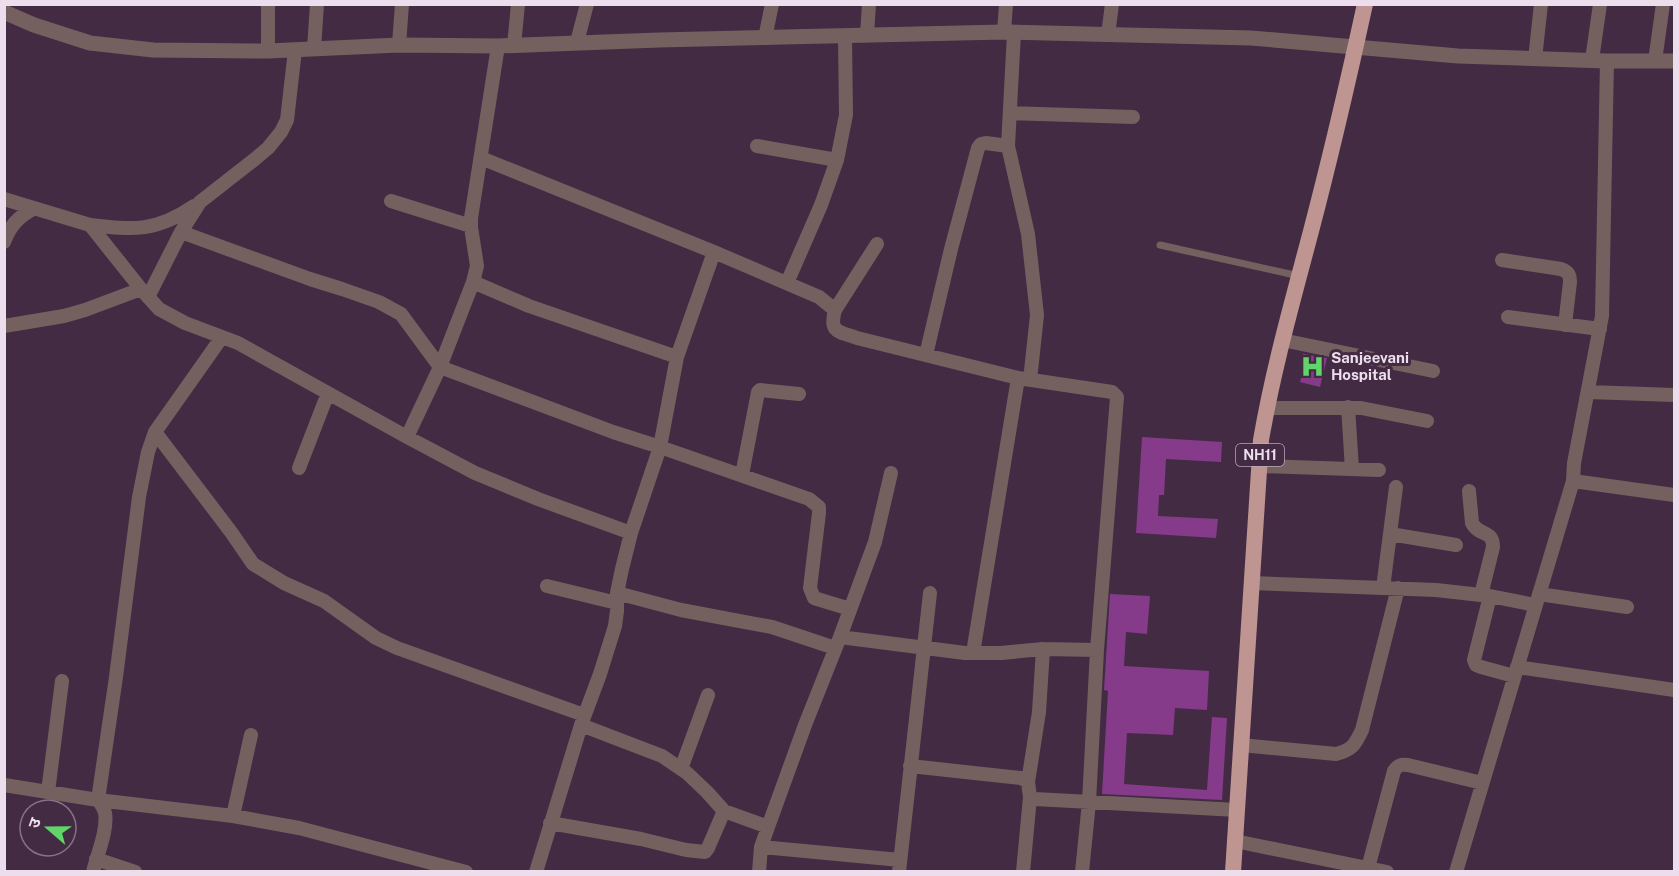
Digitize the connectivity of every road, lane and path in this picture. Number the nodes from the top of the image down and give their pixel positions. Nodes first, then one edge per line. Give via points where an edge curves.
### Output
1 (268, 4) edge
2 (317, 4) edge
3 (402, 4) edge
4 (518, 4) edge
5 (587, 4) edge
6 (772, 4) edge
7 (869, 4) edge
8 (1006, 4) edge
9 (1112, 4) edge
10 (1365, 4) edge
11 (1541, 4) edge
12 (1600, 4) edge
13 (1663, 4) edge
14 (4, 12) edge
15 (1009, 32) junction
16 (867, 35) junction
17 (1108, 35) junction
18 (845, 36) junction
19 (765, 38) junction
20 (577, 42) junction
21 (399, 45) junction
22 (498, 46) junction
23 (514, 46) junction
24 (1355, 48) junction
25 (314, 49) junction
26 (295, 50) junction
27 (268, 51) junction
28 (1535, 59) junction
29 (1600, 61) junction
30 (1655, 61) junction
31 (1674, 61) edge
32 (1010, 113) junction
33 (1133, 117) dead end
34 (758, 146) dead end
35 (1008, 146) junction
36 (481, 158) junction
37 (837, 160) junction
38 (4, 199) edge
39 (391, 201) dead end
40 (200, 202) junction
41 (33, 208) junction
42 (90, 225) junction
43 (471, 226) junction
44 (181, 232) junction
45 (4, 242) edge
46 (877, 244) dead end
47 (1160, 245) dead end
48 (714, 252) junction
49 (1502, 260) dead end
50 (1300, 276) junction
51 (474, 282) junction
52 (787, 284) junction
53 (145, 293) junction
54 (835, 310) junction
55 (1508, 317) dead end
56 (1565, 325) junction
57 (4, 326) edge
58 (1600, 329) junction
59 (222, 337) junction
60 (1282, 340) junction
61 (926, 355) junction
62 (677, 357) junction
63 (440, 367) junction
64 (1433, 371) dead end
65 (1024, 379) junction
66 (1588, 392) junction
67 (328, 393) junction
68 (799, 394) dead end
69 (1674, 395) edge
70 (1348, 407) junction
71 (1267, 408) junction
72 (1427, 421) dead end
73 (155, 432) junction
74 (407, 437) junction
75 (660, 447) junction
76 (1260, 466) junction
77 (299, 468) dead end
78 (1352, 469) junction
79 (1378, 470) dead end
80 (891, 474) dead end
81 (742, 475) junction
82 (1573, 482) junction
83 (1396, 487) dead end
84 (1469, 491) dead end
85 (1674, 495) edge
86 (631, 533) junction
87 (1390, 534) junction
88 (1456, 545) dead end
89 (1252, 583) junction
90 (547, 586) dead end
91 (1383, 588) junction
92 (1398, 588) junction
93 (930, 592) dead end
94 (1486, 595) junction
95 (617, 598) junction
96 (1537, 600) junction
97 (1627, 607) dead end
98 (850, 609) junction
99 (837, 643) junction
100 (923, 647) junction
101 (1043, 649) junction
102 (1097, 650) junction
103 (973, 653) junction
104 (1515, 671) junction
105 (62, 681) dead end
106 (1674, 690) edge
107 (708, 695) dead end
108 (582, 720) junction
109 (251, 735) dead end
110 (1241, 745) junction
111 (910, 766) junction
112 (681, 769) junction
113 (1028, 782) junction
114 (1482, 783) junction
115 (4, 785) edge
116 (48, 792) junction
117 (1030, 797) junction
118 (98, 800) junction
119 (1089, 802) junction
120 (1237, 810) junction
121 (724, 811) junction
122 (233, 816) junction
123 (550, 823) junction
124 (768, 826) junction
125 (1235, 841) junction
126 (761, 847) junction
127 (95, 865) edge
128 (900, 866) edge
129 (1368, 868) junction
130 (135, 872) edge
131 (466, 872) edge
132 (536, 872) edge
133 (759, 872) edge
134 (1023, 872) edge
135 (1083, 872) edge
136 (1233, 872) edge
137 (1387, 872) edge
138 (1456, 872) edge

1 - 27 street
2 - 25 street
3 - 21 street
4 - 23 street
5 - 20 street
6 - 19 street
7 - 16 street
8 - 15 street
9 - 17 street
10 - 24 highway, NH11
11 - 28 street
12 - 29 street
13 - 30 street
14 - 27 street via 90,43 153,50
15 - 16 street
15 - 17 street
15 - 32 street
16 - 18 street
17 - 24 street via 1251,38
18 - 19 street
18 - 37 street via 846,115
19 - 20 street
20 - 23 street
21 - 22 street
21 - 25 street
22 - 23 street
22 - 36 street
24 - 28 street
24 - 50 highway, NH11
25 - 26 street
26 - 27 street
26 - 40 street via 287,120 281,132 268,148
28 - 29 street
29 - 30 street
29 - 58 street
30 - 31 street
32 - 33 street
32 - 35 street
34 - 37 street
35 - 61 street via 986,143 978,148
35 - 65 street via 1028,234 1037,315
36 - 43 street
36 - 48 street
37 - 52 street
38 - 41 street
39 - 43 street
40 - 42 street via 154,227
40 - 44 street
41 - 42 street
41 - 45 street via 14,223
42 - 53 street
43 - 51 street via 477,266
44 - 53 street
44 - 63 street via 394,310
46 - 54 street
47 - 50 lane
48 - 52 street
48 - 62 street
49 - 56 street via 1567,272 1570,282
50 - 60 highway, NH11
51 - 62 street via 530,306
51 - 63 street
52 - 54 street via 819,297
53 - 57 street via 64,316
53 - 59 street via 159,309
54 - 61 street via 832,322 839,332
55 - 56 street
56 - 58 street
58 - 66 street
59 - 67 street
59 - 73 street
60 - 64 street
60 - 71 highway, NH11
61 - 65 street
62 - 75 street
63 - 74 street
63 - 75 street
65 - 102 street via 1112,392 1117,397
65 - 103 street
66 - 69 street
66 - 82 street
67 - 74 street
67 - 77 street
68 - 81 street via 758,392
70 - 71 street
70 - 72 street
70 - 78 street
71 - 76 highway, NH11
73 - 108 street via 253,564 324,602 376,638
73 - 118 street via 139,497
74 - 86 street via 475,473
75 - 81 street
75 - 86 street
76 - 78 street
76 - 89 highway, NH11
78 - 79 street
80 - 98 street via 875,542
81 - 98 street via 809,499 819,507 811,594
82 - 85 street
82 - 96 street
83 - 87 street
84 - 94 street via 1472,524 1493,540
86 - 95 street
87 - 88 street
87 - 91 street
89 - 91 street
89 - 110 highway, NH11
90 - 95 street
91 - 92 street
92 - 94 street
92 - 110 street via 1356,743 1336,754
93 - 100 street
94 - 96 street
94 - 104 street via 1474,660 1481,668
95 - 99 street
95 - 108 street via 615,626
96 - 97 street
96 - 104 street
98 - 99 street
99 - 100 street
99 - 124 street
100 - 103 street
100 - 111 street
101 - 102 street
101 - 103 street
101 - 113 street via 1039,712
102 - 119 street
104 - 106 street
104 - 114 street
105 - 116 street
107 - 112 street
108 - 112 street via 662,756
108 - 123 street
109 - 122 street
110 - 120 highway, NH11
111 - 113 street via 1021,778
111 - 128 street
112 - 121 street
113 - 117 street
114 - 129 street via 1408,765 1397,766
114 - 138 street
115 - 116 street
116 - 118 street
117 - 119 street
117 - 134 street
118 - 122 street
118 - 127 street via 104,808 105,827
119 - 120 street
119 - 135 street
120 - 125 highway, NH11
121 - 123 street via 705,852
121 - 124 street
122 - 131 street via 299,828
123 - 132 street
124 - 126 street
125 - 129 street
125 - 136 highway, NH11
126 - 128 street
126 - 133 street
127 - 130 street
129 - 137 street

